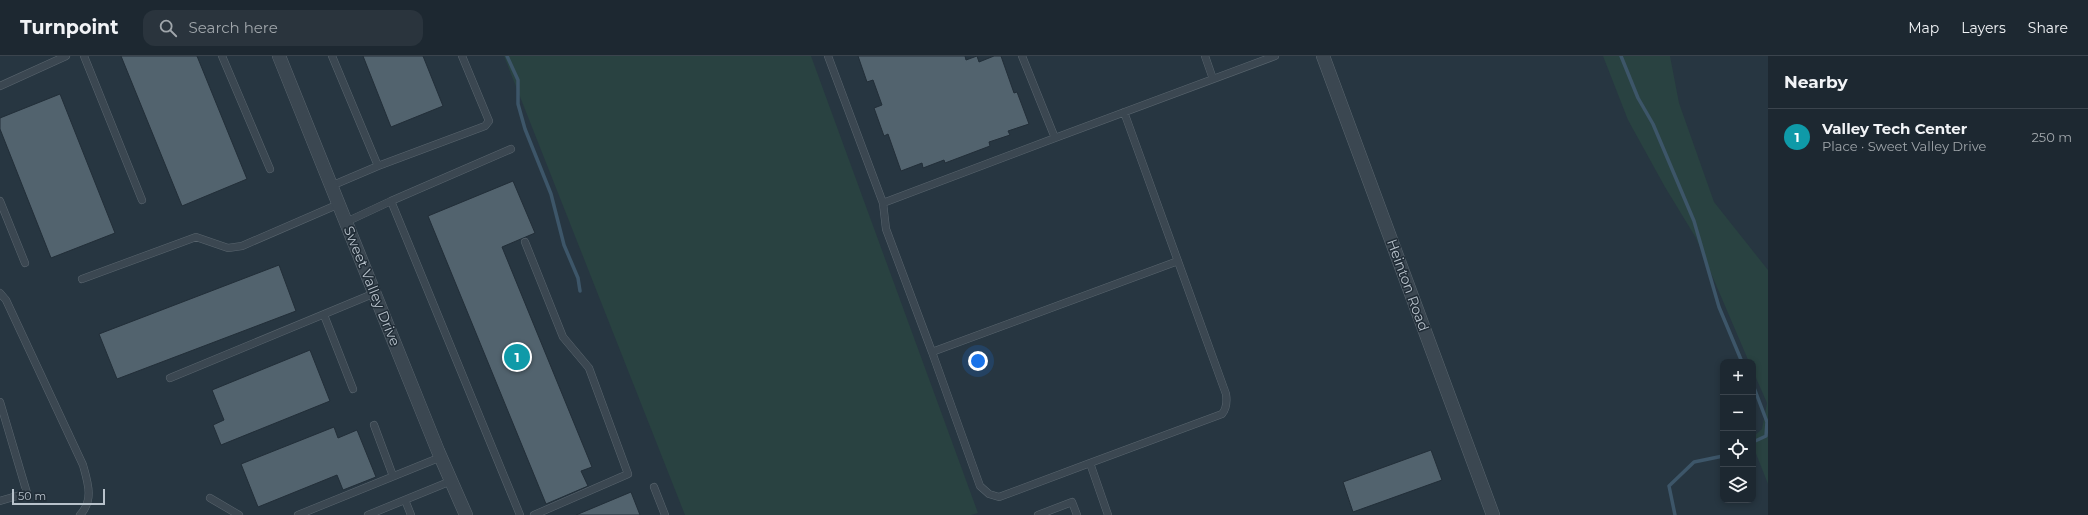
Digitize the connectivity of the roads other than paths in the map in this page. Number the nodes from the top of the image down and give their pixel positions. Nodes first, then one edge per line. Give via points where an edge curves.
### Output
1 (66, 56) edge
2 (84, 56) edge
3 (222, 56) edge
4 (279, 56) edge
5 (332, 56) edge
6 (462, 56) edge
7 (828, 56) edge
8 (1022, 56) edge
9 (1205, 56) edge
10 (1275, 56) edge
11 (1323, 56) edge
12 (1213, 79) junction
13 (0, 86) edge
14 (1124, 112) junction
15 (1055, 138) junction
16 (511, 150) dead end
17 (378, 166) junction
18 (270, 169) dead end
19 (331, 186) junction
20 (142, 200) dead end
21 (0, 201) edge
22 (391, 201) junction
23 (883, 203) junction
24 (338, 204) junction
25 (346, 222) junction
26 (525, 242) dead end
27 (1178, 261) junction
28 (25, 263) dead end
29 (82, 279) dead end
30 (0, 292) edge
31 (375, 294) junction
32 (324, 315) junction
33 (932, 352) junction
34 (170, 378) dead end
35 (353, 389) dead end
36 (0, 402) edge
37 (374, 425) dead end
38 (441, 457) junction
39 (1090, 463) junction
40 (393, 476) junction
41 (451, 481) junction
42 (654, 487) dead end
43 (210, 498) dead end
44 (405, 500) junction
45 (0, 501) edge
46 (80, 515) edge
47 (239, 515) edge
48 (298, 515) edge
49 (368, 515) edge
50 (411, 515) edge
51 (466, 515) edge
52 (520, 515) edge
53 (534, 515) edge
54 (665, 515) edge
55 (1038, 515) edge
56 (1077, 515) edge
57 (1108, 515) edge
58 (1493, 515) edge

1 - 13 lane
2 - 20 lane
3 - 18 lane
4 - 19 street, Sweet Valley Drive
5 - 17 lane
6 - 17 lane via 489,121 485,126
7 - 23 lane
8 - 15 lane
9 - 12 lane
10 - 12 lane
11 - 58 street, Heinton Road
12 - 14 lane
14 - 15 lane
14 - 27 lane
15 - 23 lane
16 - 22 lane
17 - 19 lane
19 - 24 street, Sweet Valley Drive
21 - 28 lane
22 - 25 lane
22 - 52 lane
23 - 33 lane via 886,229
24 - 25 street, Sweet Valley Drive
24 - 29 lane via 242,246 228,248 196,237
25 - 31 street, Sweet Valley Drive
26 - 53 lane via 563,337 589,368 628,474
27 - 33 lane
27 - 39 lane via 1226,394 1225,410 1210,419
30 - 46 lane via 83,465 89,484 89,499
31 - 32 lane
31 - 38 street, Sweet Valley Drive
32 - 34 lane
32 - 35 lane
33 - 39 lane via 984,491 999,497
36 - 45 lane via 27,493
37 - 40 lane
38 - 40 lane
38 - 41 street, Sweet Valley Drive
39 - 57 lane
40 - 48 lane
41 - 44 lane
41 - 51 street, Sweet Valley Drive
42 - 54 lane
43 - 47 lane
44 - 49 lane
44 - 50 lane
55 - 56 lane via 1072,502

